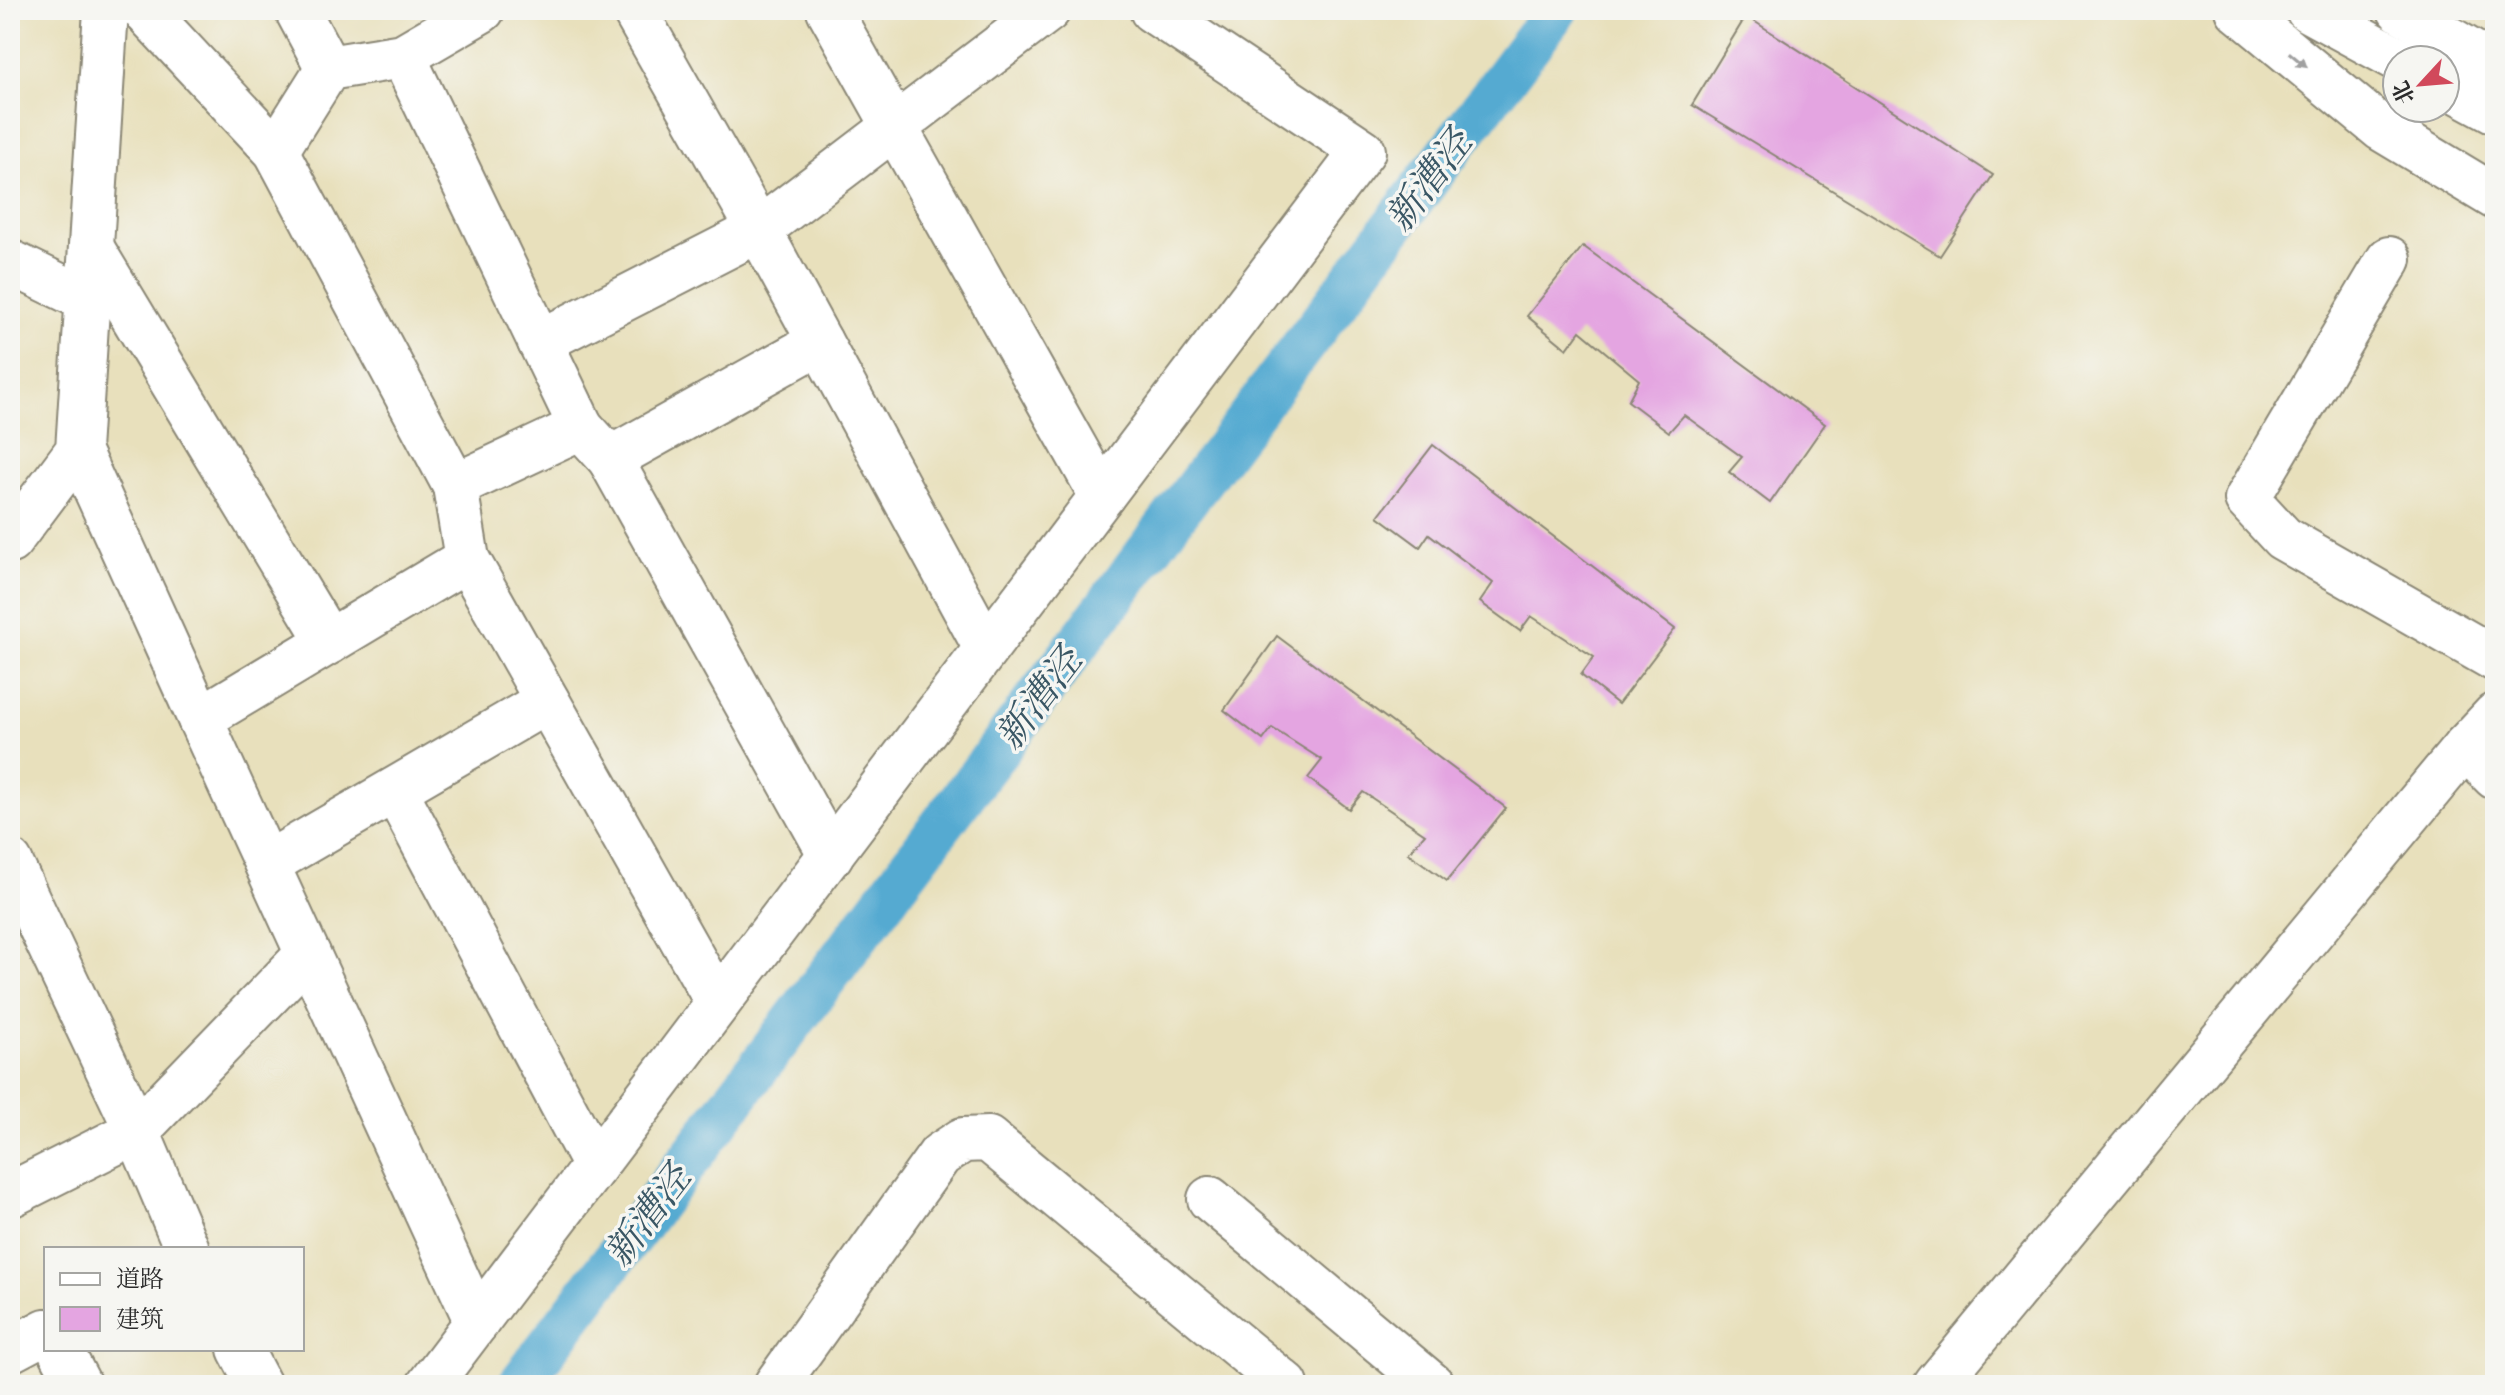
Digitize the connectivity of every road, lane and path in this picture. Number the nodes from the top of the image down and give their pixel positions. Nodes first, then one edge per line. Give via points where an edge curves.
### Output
1 (106, 10) edge
2 (144, 10) edge
3 (297, 10) edge
4 (482, 10) edge
5 (634, 10) edge
6 (829, 10) edge
7 (1048, 10) edge
8 (1152, 10) edge
9 (2238, 10) edge
10 (2308, 10) edge
11 (2400, 10) edge
12 (2381, 50) edge
13 (403, 56) junction
14 (2495, 66) edge
15 (328, 68) junction
16 (2461, 93) edge
17 (2495, 111) edge
18 (893, 128) junction
19 (276, 151) junction
20 (2495, 197) edge
21 (759, 230) junction
22 (91, 247) junction
23 (2389, 259) dead end
24 (10, 262) edge
25 (88, 300) junction
26 (540, 342) junction
27 (820, 342) junction
28 (581, 427) junction
29 (78, 450) junction
30 (610, 459) junction
31 (455, 486) junction
32 (1102, 496) junction
33 (12, 533) edge
34 (467, 559) junction
35 (329, 642) junction
36 (986, 648) junction
37 (2495, 659) edge
38 (547, 701) junction
39 (2495, 715) edge
40 (200, 719) junction
41 (2480, 762) edge
42 (395, 790) junction
43 (831, 855) junction
44 (10, 862) edge
45 (267, 864) junction
46 (308, 954) junction
47 (718, 1003) junction
48 (137, 1131) junction
49 (595, 1166) junction
50 (10, 1195) edge
51 (1210, 1199) dead end
52 (186, 1247) edge
53 (477, 1322) junction
54 (44, 1332) edge
55 (10, 1350) edge
56 (61, 1351) edge
57 (241, 1351) edge
58 (79, 1385) edge
59 (259, 1385) edge
60 (429, 1385) edge
61 (777, 1385) edge
62 (1286, 1385) edge
63 (1432, 1385) edge
64 (1936, 1385) edge

1 - 22 street
2 - 19 street
3 - 15 street
4 - 13 street
5 - 21 street
6 - 18 street
7 - 18 street
8 - 32 street via 1363,151
9 -> 20 street via 2382,129
10 - 12 street
11 - 14 street
13 - 15 street
13 - 26 street
15 - 19 street
16 - 17 street
18 - 21 street
18 - 32 street
19 - 31 street
21 - 26 street
21 - 27 street
22 - 25 street
22 - 35 street
23 - 37 street via 2247,499 2283,538
24 - 25 street
25 - 29 street
26 - 28 street
27 - 30 street
27 - 36 street
28 - 30 street
28 - 31 street
29 - 33 street
29 - 40 street
30 - 43 street
31 - 34 street
32 - 36 street
34 - 35 street
34 - 38 street
35 - 40 street
36 - 43 street
38 - 42 street
38 - 47 street
39 - 41 street
40 - 45 street
41 - 64 street
42 - 45 street
42 - 49 street
43 - 47 street
44 - 48 street
45 - 46 street
46 - 48 street
46 - 53 street
47 - 49 street
48 - 50 street
48 - 52 street
49 - 53 street
51 - 63 street
53 - 60 street
54 - 55 street
56 - 58 street
57 - 59 street
61 - 62 street via 940,1155 963,1140 988,1139

